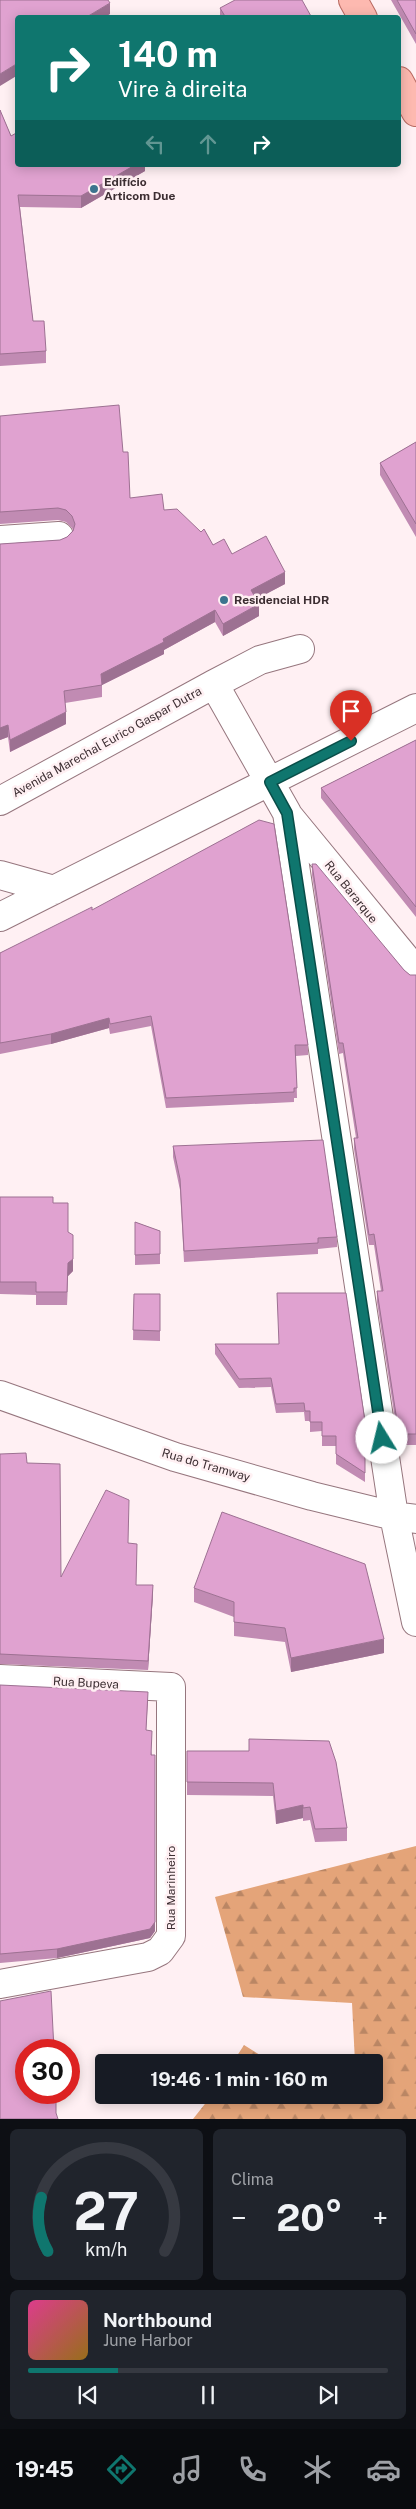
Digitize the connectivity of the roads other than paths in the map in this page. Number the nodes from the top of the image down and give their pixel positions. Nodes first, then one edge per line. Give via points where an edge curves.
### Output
1 (353, 0) edge
2 (361, 15) edge
3 (401, 85) edge
4 (416, 112) edge
5 (58, 536) dead end
6 (0, 540) edge
7 (300, 649) dead end
8 (214, 684) junction
9 (416, 708) edge
10 (270, 782) junction
11 (0, 800) edge
12 (287, 813) junction
13 (0, 875) edge
14 (54, 890) junction
15 (0, 917) edge
16 (416, 971) edge
17 (0, 1395) edge
18 (405, 1518) edge
19 (416, 1622) edge
20 (0, 1679) edge
21 (171, 1687) joint
22 (0, 1984) edge

1 - 2 main road
3 - 4 main road
5 - 6 street
7 - 8 street, Avenida Marechal Eurico Gaspar Dutra via 260,660
8 - 10 street, Avenida Marechal Eurico Gaspar Dutra
8 - 11 street, Avenida Marechal Eurico Gaspar Dutra
9 - 10 street
10 - 12 street, Avenida Marechal Eurico Gaspar Dutra
10 - 14 street
12 - 16 street, Rua Bararque
12 - 18 street
13 - 14 street
14 - 15 street
17 - 18 street, Rua do Tramway via 175,1458
18 - 19 street
20 - 21 street, Rua Bupeva
21 - 22 street, Rua Marinheiro via 171,1936 160,1951 148,1957

